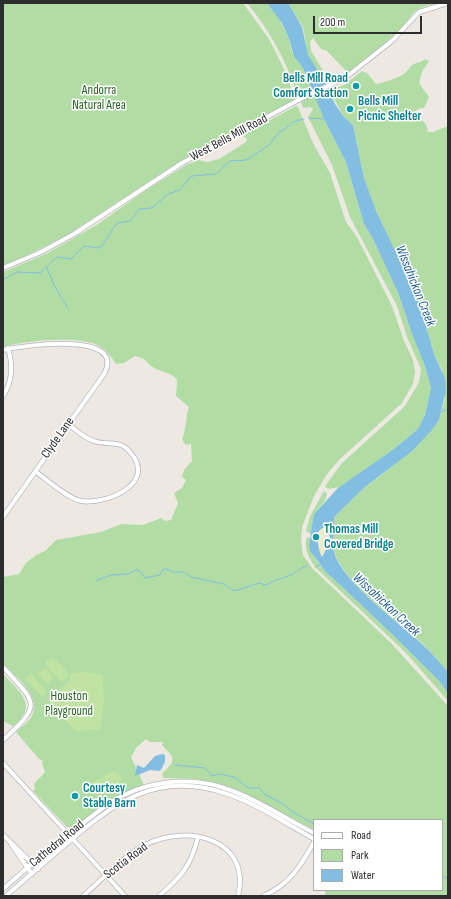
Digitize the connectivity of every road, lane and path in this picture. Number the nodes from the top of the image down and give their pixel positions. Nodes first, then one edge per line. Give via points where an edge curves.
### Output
1 (448, 4) edge
2 (3, 268) edge
3 (8, 348) junction
4 (3, 350) edge
5 (3, 396) edge
6 (68, 424) junction
7 (35, 471) junction
8 (3, 517) edge
9 (3, 667) edge
10 (3, 740) edge
11 (3, 763) edge
12 (313, 832) edge
13 (68, 834) junction
14 (3, 835) edge
15 (198, 837) junction
16 (313, 837) edge
17 (72, 838) junction
18 (11, 844) junction
19 (313, 844) edge
20 (33, 863) junction
21 (27, 868) junction
22 (38, 869) junction
23 (32, 874) junction
24 (106, 875) junction
25 (3, 889) edge
26 (6, 896) edge
27 (83, 896) edge
28 (125, 896) edge
29 (159, 896) edge
30 (238, 896) edge
31 (263, 896) edge

1 - 2 street, West Bells Mill Road via 419,12 390,43 350,75 309,94 176,167 66,239
3 - 4 street
3 - 5 street via 12,363 11,375
3 - 6 street, Clyde Lane via 39,344 74,344 97,349 106,357 106,371
6 - 7 street, Clyde Lane
6 - 7 street via 92,440 113,442 123,446 132,454 137,468 134,481 125,492 116,496 87,501 74,498
7 - 8 street, Clyde Lane
9 - 10 street via 28,695 31,708 27,718
11 - 13 street
12 - 13 street, Cathedral Road via 234,792 212,785 181,782 148,786 125,795
13 - 17 street
13 - 20 street, Cathedral Road
14 - 18 street
15 - 24 street, Scotia Road via 173,836 154,841 137,849
15 - 29 street via 194,854 186,870
15 - 30 street, Scotia Road via 223,846 234,857 241,874
16 - 17 street, Cathedral Road via 229,795 209,789 183,786 150,790 122,801
17 - 22 street, Cathedral Road
17 - 24 street
18 - 20 street
18 - 21 street
19 - 31 street via 300,868 291,878 281,887
20 - 21 street, Cathedral Road
20 - 22 street
21 - 23 street
21 - 25 street, Cathedral Road
22 - 23 street, Cathedral Road
23 - 26 street, Cathedral Road
24 - 27 street, Scotia Road
24 - 28 street

